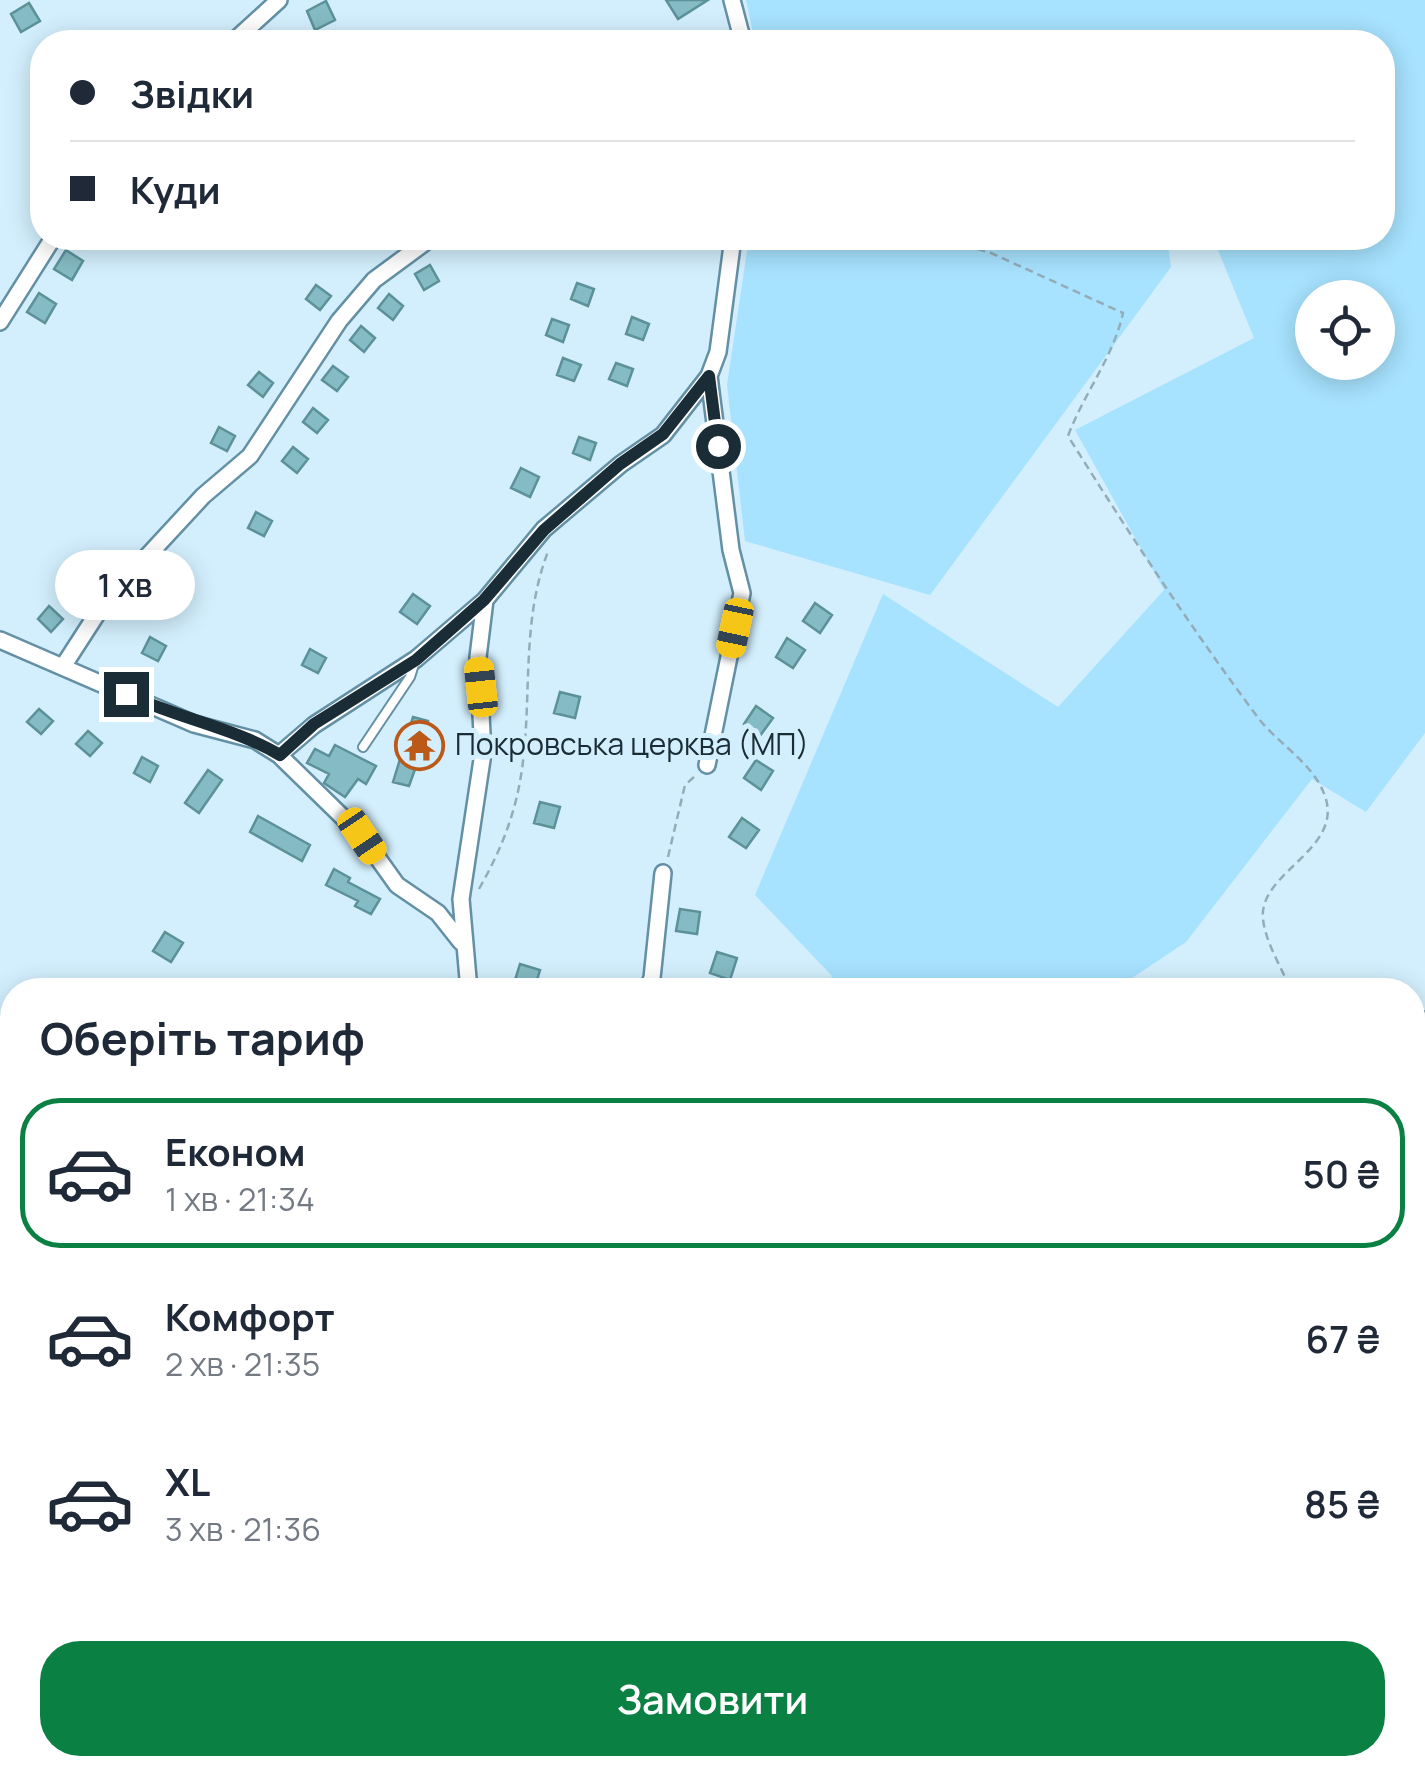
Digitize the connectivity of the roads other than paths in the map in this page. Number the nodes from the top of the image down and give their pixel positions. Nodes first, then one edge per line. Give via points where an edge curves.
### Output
1 (279, 0) edge
2 (732, 0) edge
3 (246, 30) edge
4 (740, 30) edge
5 (45, 250) edge
6 (414, 250) edge
7 (731, 250) edge
8 (0, 322) edge
9 (709, 376) junction
10 (484, 600) junction
11 (0, 640) edge
12 (416, 660) junction
13 (64, 665) junction
14 (363, 747) dead end
15 (280, 755) junction
16 (707, 765) road end
17 (663, 873) road end
18 (466, 948) junction
19 (468, 978) edge
20 (652, 978) edge

1 - 3 street
2 - 4 street
5 - 8 street
6 - 13 street via 339,321 250,456 104,602
7 - 9 street
9 - 10 street via 663,434 544,530
9 - 16 street via 742,593
10 - 12 street
10 - 18 street via 478,657 483,752 461,899
11 - 13 street
12 - 14 lane
12 - 15 street via 314,724
13 - 15 street
15 - 18 street via 362,836 398,885 452,926
17 - 20 street
18 - 19 street

